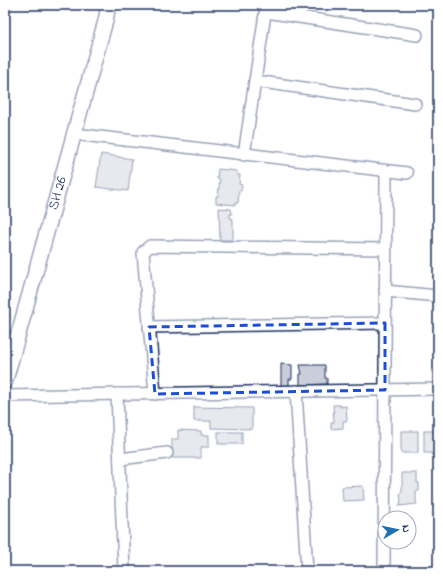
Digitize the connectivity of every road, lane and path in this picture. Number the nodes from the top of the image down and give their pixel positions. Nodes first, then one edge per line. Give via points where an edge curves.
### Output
1 (108, 5) edge
2 (266, 9) edge
3 (417, 35) dead end
4 (255, 81) junction
5 (415, 104) dead end
6 (74, 134) junction
7 (244, 154) junction
8 (386, 172) junction
9 (407, 173) dead end
10 (385, 249) junction
11 (385, 291) junction
12 (438, 296) edge
13 (385, 323) junction
14 (150, 327) junction
15 (5, 382) edge
16 (438, 389) edge
17 (385, 390) junction
18 (296, 391) junction
19 (117, 394) junction
20 (155, 394) junction
21 (5, 396) edge
22 (167, 454) dead end
23 (120, 459) junction
24 (124, 570) edge
25 (306, 571) edge
26 (384, 571) edge

1 - 6 main road, SH 26
2 - 3 street
2 - 4 street
4 - 5 street
4 - 7 street
6 - 7 street
6 - 15 main road, SH 26
7 - 8 street
8 - 9 street
8 - 10 street
10 - 11 street
10 - 14 street via 150,246 143,252
11 - 12 street
11 - 13 street
13 - 14 street
13 - 17 street
14 - 20 street
16 - 17 street
17 - 18 street
17 - 26 street
18 - 20 street
18 - 25 street
19 - 20 street
19 - 21 street
19 - 23 street
22 - 23 street
23 - 24 street

